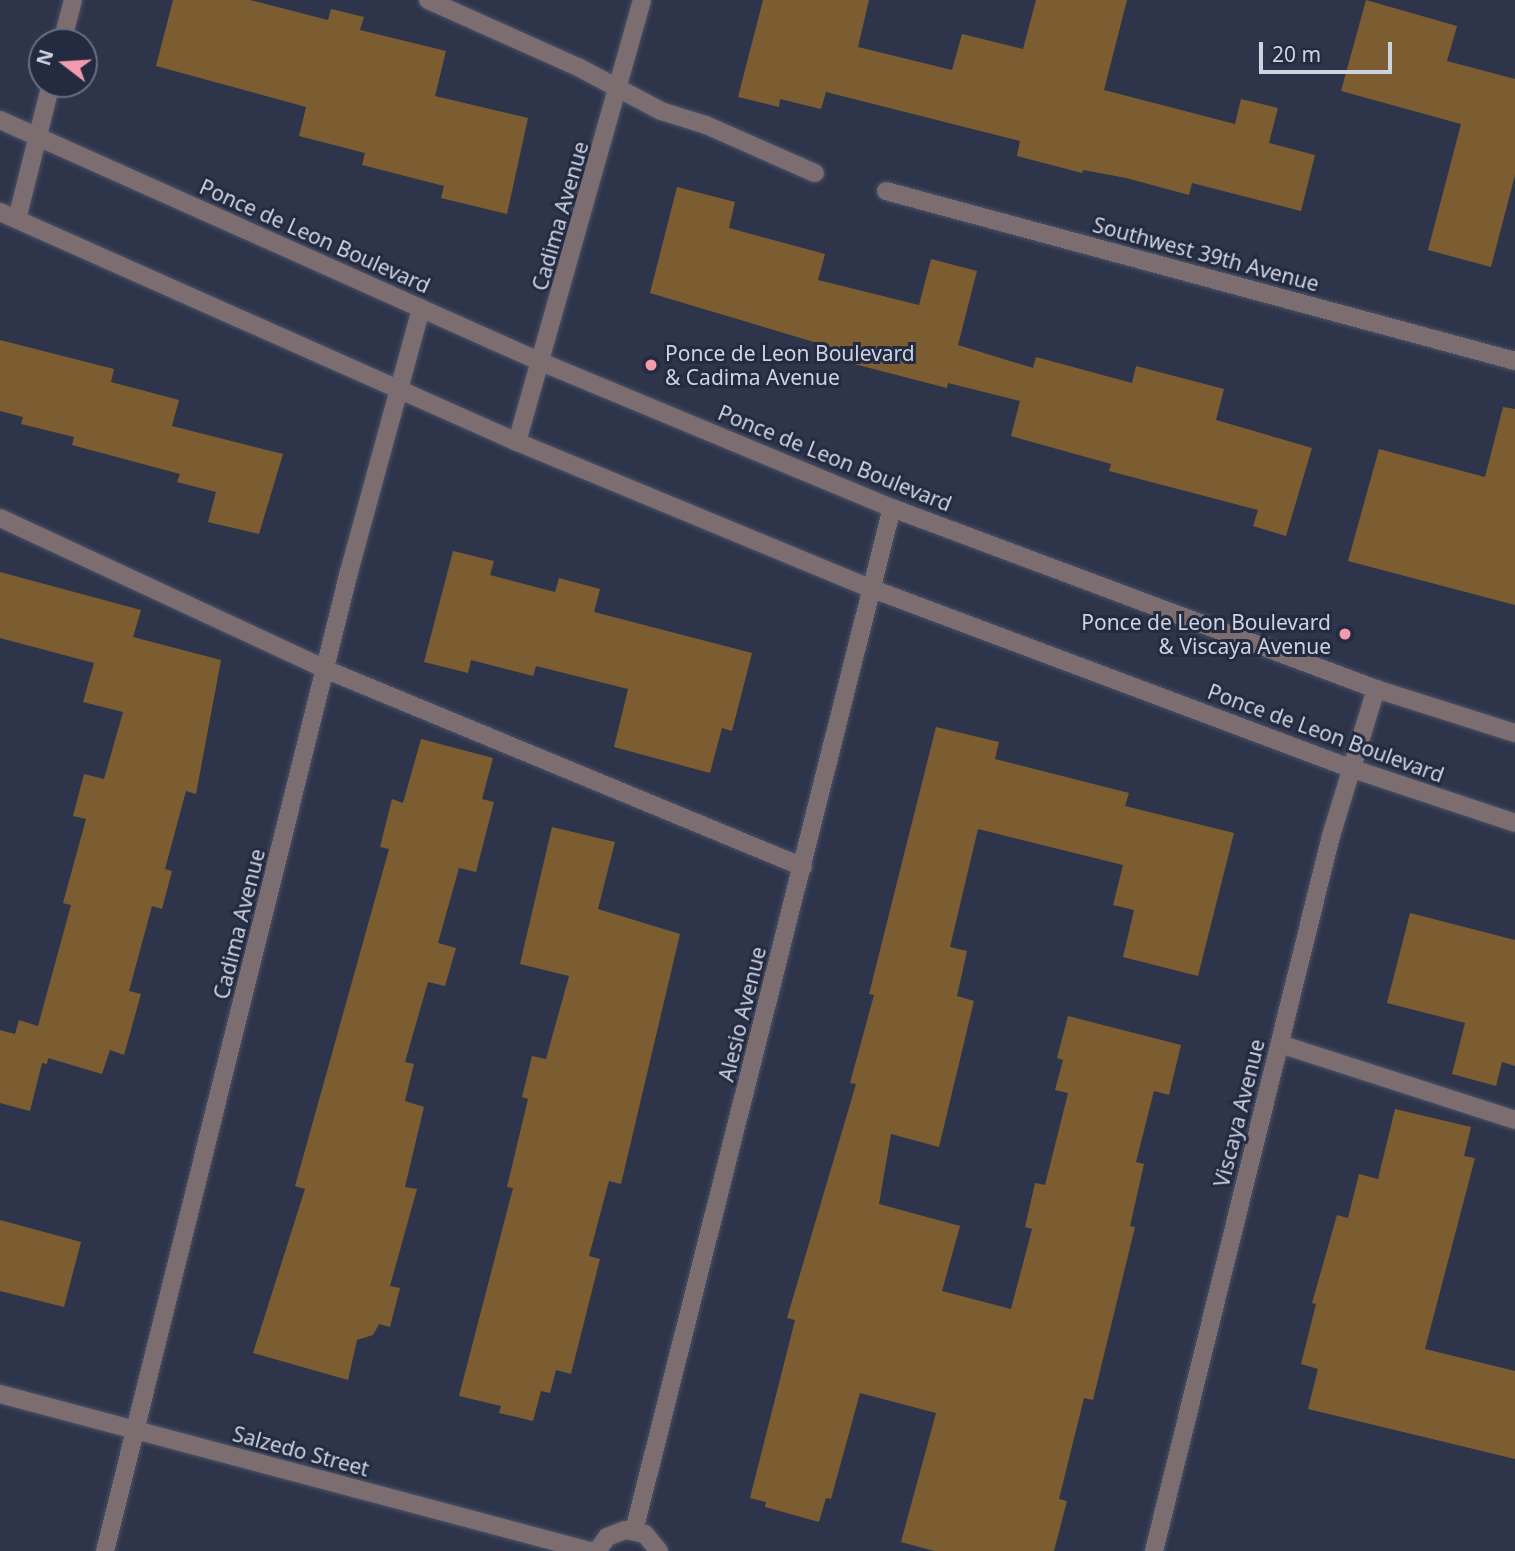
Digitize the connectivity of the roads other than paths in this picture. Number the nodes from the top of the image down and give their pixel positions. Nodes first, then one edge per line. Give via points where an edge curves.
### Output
1 (73, 0) edge
2 (428, 0) edge
3 (642, 0) edge
4 (66, 28) edge
5 (619, 90) junction
6 (48, 98) edge
7 (0, 120) edge
8 (38, 136) junction
9 (815, 173) dead end
10 (886, 191) dead end
11 (8, 216) edge
12 (421, 309) junction
13 (1515, 361) edge
14 (541, 362) junction
15 (397, 389) junction
16 (517, 442) junction
17 (892, 508) junction
18 (0, 518) edge
19 (870, 588) junction
20 (327, 670) junction
21 (1376, 689) junction
22 (1515, 733) edge
23 (1350, 768) junction
24 (1515, 823) edge
25 (803, 867) junction
26 (1280, 1044) junction
27 (1515, 1120) edge
28 (0, 1394) edge
29 (136, 1430) junction
30 (634, 1531) junction
31 (105, 1551) edge
32 (590, 1551) edge
33 (597, 1551) edge
34 (659, 1551) edge
35 (1154, 1551) edge

1 - 4 street
2 - 5 street
3 - 5 street, Cadima Avenue
5 - 9 street
5 - 14 street, Cadima Avenue
6 - 8 street
7 - 8 street, Ponce de Leon Boulevard
8 - 11 street
8 - 12 street, Ponce de Leon Boulevard
10 - 13 street, Southwest 39th Avenue
11 - 15 street, Ponce de Leon Boulevard
12 - 14 street, Ponce de Leon Boulevard
12 - 15 street, Cadima Avenue
14 - 16 street, Cadima Avenue
14 - 17 street, Ponce de Leon Boulevard
15 - 16 street, Ponce de Leon Boulevard
15 - 20 street, Cadima Avenue
16 - 19 street, Ponce de Leon Boulevard
17 - 19 street, Alesio Avenue
17 - 21 street, Ponce de Leon Boulevard
18 - 20 street
19 - 23 street, Ponce de Leon Boulevard
19 - 25 street, Alesio Avenue
20 - 25 street
20 - 29 street, Cadima Avenue
21 - 22 street, Ponce de Leon Boulevard
21 - 23 street, Viscaya Avenue
23 - 24 street, Ponce de Leon Boulevard
23 - 26 street, Viscaya Avenue
25 - 30 street, Alesio Avenue
26 - 27 street
26 - 35 street, Viscaya Avenue
28 - 29 street, Salzedo Street
29 - 31 street, Cadima Avenue
29 - 32 street, Salzedo Street
30 - 33 street via 616,1532
30 - 34 street via 645,1534

